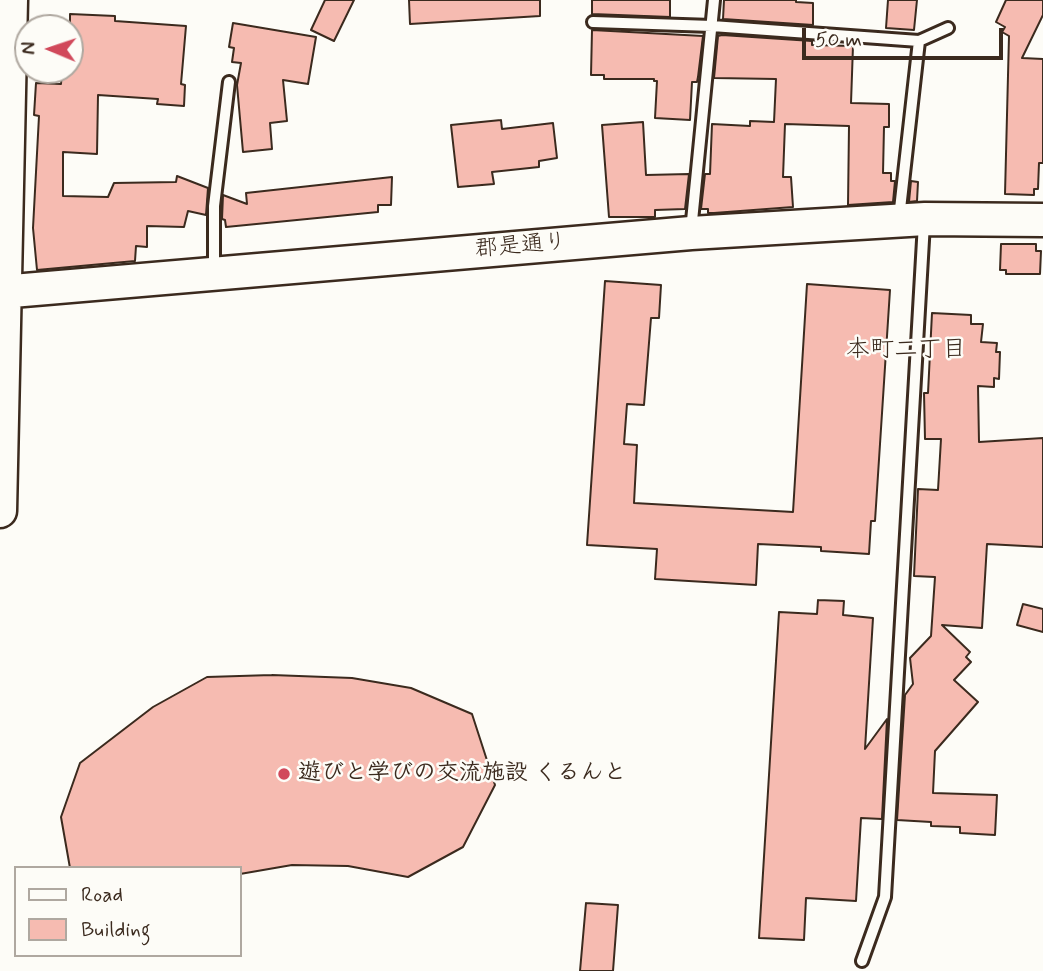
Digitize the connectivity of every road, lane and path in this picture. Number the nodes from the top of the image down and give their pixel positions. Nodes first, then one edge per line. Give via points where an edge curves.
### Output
1 (11, 0) edge
2 (714, 0) edge
3 (593, 22) dead end
4 (712, 26) junction
5 (948, 29) dead end
6 (919, 41) junction
7 (229, 82) dead end
8 (4, 84) edge
9 (912, 220) junction
10 (1043, 220) edge
11 (691, 233) junction
12 (214, 274) junction
13 (2, 292) edge
14 (0, 511) edge
15 (862, 961) dead end

1 - 8 street
2 - 4 lane
3 - 4 lane
4 - 6 lane
4 - 11 lane
5 - 6 lane
6 - 9 lane
7 - 12 lane via 214,206
8 - 13 street
9 - 10 street, 郡是通り
9 - 11 street, 郡是通り
9 - 15 lane via 886,897
11 - 12 street, 郡是通り
12 - 13 street, 郡是通り
13 - 14 street

